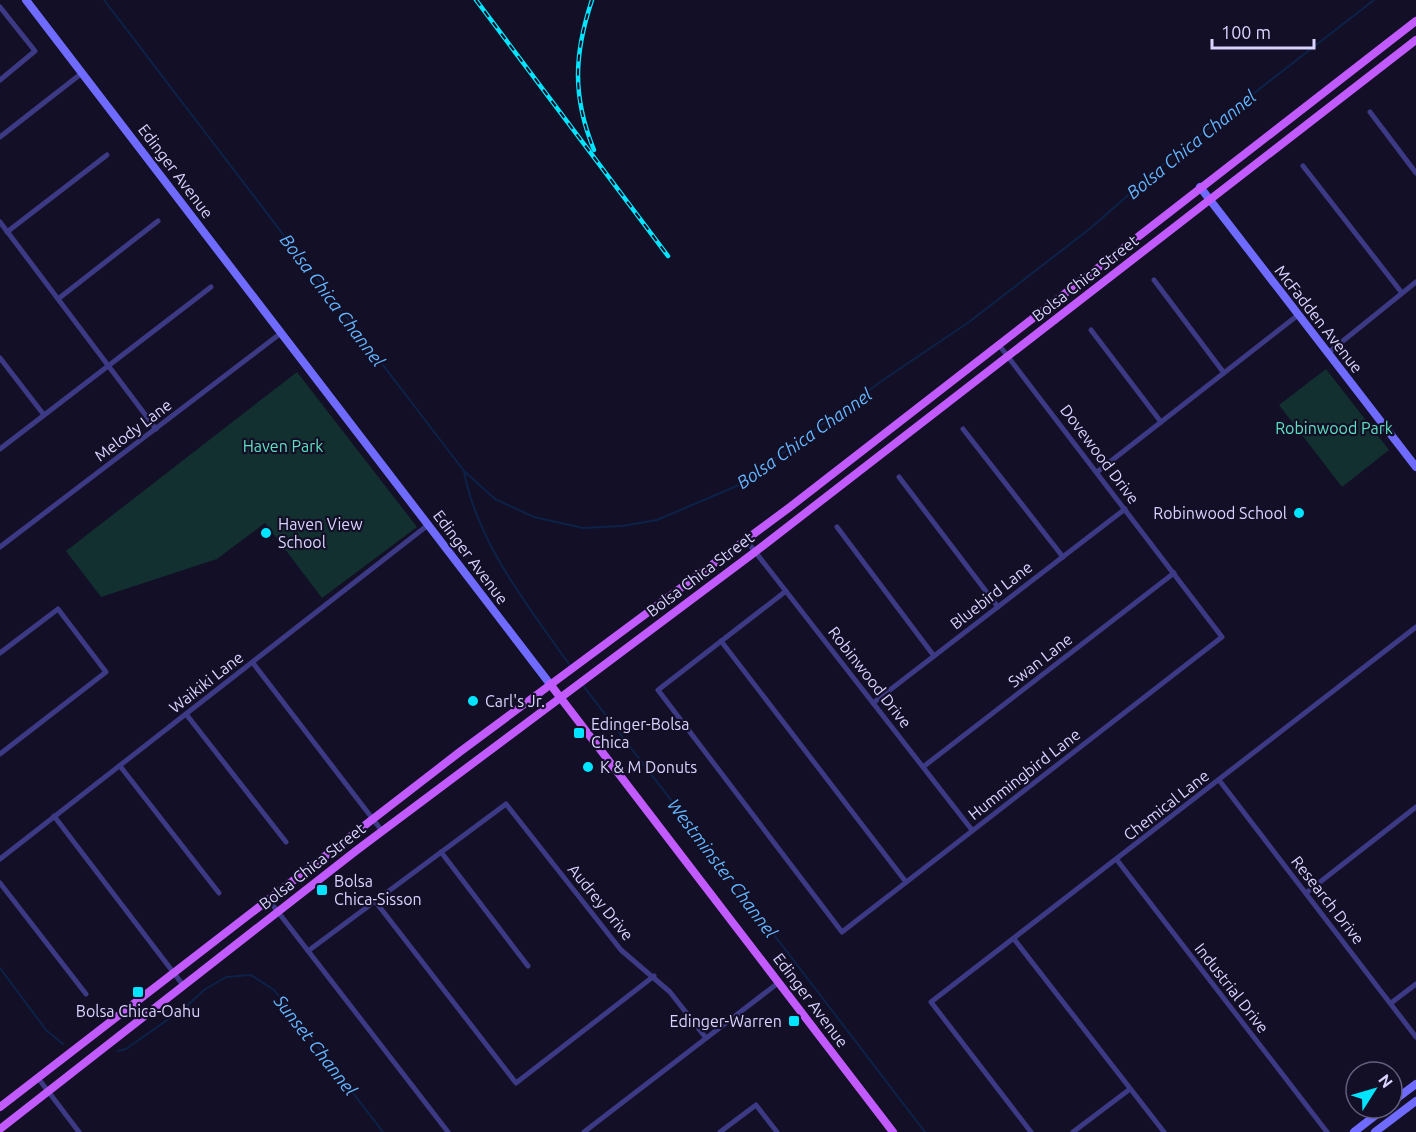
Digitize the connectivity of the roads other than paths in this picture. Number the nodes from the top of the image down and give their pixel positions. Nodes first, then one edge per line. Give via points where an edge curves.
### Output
1 (26, 0) edge
2 (0, 7) edge
3 (1416, 21) edge
4 (1416, 40) edge
5 (82, 73) junction
6 (0, 80) edge
7 (1370, 112) dead end
8 (0, 137) edge
9 (107, 155) dead end
10 (1303, 166) dead end
11 (1416, 173) edge
12 (1200, 188) junction
13 (1209, 200) junction
14 (158, 221) dead end
15 (0, 222) edge
16 (7, 232) junction
17 (1154, 280) dead end
18 (1416, 282) edge
19 (211, 287) dead end
20 (1402, 293) junction
21 (58, 299) junction
22 (1298, 315) junction
23 (1091, 330) dead end
24 (280, 333) junction
25 (999, 345) junction
26 (1328, 353) junction
27 (1008, 356) junction
28 (0, 358) edge
29 (108, 366) junction
30 (1224, 373) junction
31 (44, 415) junction
32 (1161, 422) junction
33 (156, 429) junction
34 (963, 429) dead end
35 (0, 449) edge
36 (1416, 467) edge
37 (1097, 472) junction
38 (899, 477) dead end
39 (1125, 509) junction
40 (428, 525) junction
41 (837, 527) dead end
42 (746, 540) junction
43 (0, 547) edge
44 (755, 552) junction
45 (1063, 557) junction
46 (1174, 573) junction
47 (786, 591) junction
48 (998, 607) junction
49 (1416, 627) edge
50 (1222, 637) joint
51 (721, 641) junction
52 (0, 653) edge
53 (934, 656) junction
54 (253, 663) junction
55 (550, 684) junction
56 (560, 697) junction
57 (873, 703) junction
58 (186, 714) junction
59 (461, 751) junction
60 (0, 754) edge
61 (471, 764) junction
62 (120, 766) junction
63 (923, 767) junction
64 (1219, 780) junction
65 (1416, 807) edge
66 (54, 816) junction
67 (373, 819) junction
68 (972, 830) junction
69 (382, 831) junction
70 (286, 842) dead end
71 (441, 852) junction
72 (0, 859) edge
73 (1117, 860) junction
74 (906, 882) junction
75 (0, 883) edge
76 (1306, 892) junction
77 (219, 893) dead end
78 (268, 899) junction
79 (375, 901) junction
80 (278, 912) junction
81 (1014, 939) junction
82 (308, 951) junction
83 (528, 966) dead end
84 (173, 972) junction
85 (654, 976) junction
86 (778, 982) junction
87 (1416, 984) edge
88 (183, 985) junction
89 (86, 994) dead end
90 (1391, 1003) junction
91 (1416, 1037) edge
92 (706, 1038) junction
93 (38, 1078) junction
94 (1130, 1089) junction
95 (49, 1092) junction
96 (1416, 1101) edge
97 (0, 1107) edge
98 (1370, 1120) edge
99 (0, 1129) edge
100 (79, 1132) edge
101 (448, 1132) edge
102 (584, 1132) edge
103 (720, 1132) edge
104 (777, 1132) edge
105 (893, 1132) edge
106 (1031, 1132) edge
107 (1073, 1132) edge
108 (1164, 1132) edge
109 (1327, 1132) edge
110 (1354, 1132) edge
111 (1375, 1132) edge

1 - 5 main road, Edinger Avenue
2 - 6 street via 35,51
3 - 12 main road, Bolsa Chica Street
4 - 13 main road, Bolsa Chica Street
5 - 8 street
5 - 24 main road, Edinger Avenue
7 - 11 street
9 - 16 street
10 - 20 street
12 - 13 main road, McFadden Avenue
12 - 25 main road, Bolsa Chica Street
13 - 22 main road, McFadden Avenue
13 - 27 main road, Bolsa Chica Street
14 - 21 street
15 - 16 street
16 - 21 street
17 - 30 street
18 - 20 street
19 - 29 street
20 - 26 street
21 - 29 street
22 - 26 main road, McFadden Avenue
22 - 30 street
23 - 32 street
24 - 33 street, Melody Lane
24 - 40 main road, Edinger Avenue
25 - 27 street, Dovewood Drive
25 - 42 main road, Bolsa Chica Street
26 - 36 main road, McFadden Avenue
27 - 37 street, Dovewood Drive
27 - 44 main road, Bolsa Chica Street
28 - 31 street
29 - 31 street
29 - 33 street
30 - 32 street
31 - 35 street
32 - 37 street
33 - 43 street, Melody Lane
34 - 45 street
37 - 39 street, Dovewood Drive
38 - 48 street
39 - 45 street, Bluebird Lane
39 - 46 street, Dovewood Drive
40 - 54 street, Waikiki Lane
40 - 55 main road, Edinger Avenue
41 - 53 street
42 - 44 street, Robinwood Drive
42 - 55 main road, Bolsa Chica Street
44 - 47 street, Robinwood Drive
44 - 56 main road, Bolsa Chica Street
45 - 48 street, Bluebird Lane
46 - 50 street, Dovewood Drive
46 - 63 street, Swan Lane
47 - 51 street
47 - 57 street, Robinwood Drive
48 - 53 street, Bluebird Lane
49 - 64 street, Chemical Lane
50 - 68 street, Hummingbird Lane
51 - 74 street
51 - 74 street, Hummingbird Lane via 658,690 842,932
52 - 60 street via 58,609 106,672
53 - 57 street, Bluebird Lane
54 - 58 street, Waikiki Lane
54 - 67 street
55 - 56 main road, Edinger Avenue
55 - 59 main road, Bolsa Chica Street
56 - 61 main road, Bolsa Chica Street
56 - 86 main road, Edinger Avenue
57 - 63 street, Robinwood Drive
58 - 62 street, Waikiki Lane
58 - 70 street
59 - 61 main road
59 - 67 main road, Bolsa Chica Street
61 - 69 main road, Bolsa Chica Street
62 - 66 street, Waikiki Lane
62 - 77 street
63 - 68 street, Robinwood Drive
64 - 73 street, Chemical Lane
64 - 76 street, Research Drive
65 - 76 street
66 - 72 street, Waikiki Lane
66 - 84 street
67 - 69 street
67 - 78 main road, Bolsa Chica Street
68 - 74 street, Hummingbird Lane
69 - 80 main road, Bolsa Chica Street
71 - 79 street
71 - 83 street
71 - 85 street, Audrey Drive via 506,804 621,950
73 - 81 street, Chemical Lane
73 - 109 street, Industrial Drive
75 - 89 street
76 - 90 street, Research Drive
78 - 80 street
78 - 84 main road, Bolsa Chica Street
79 - 82 street
79 - 85 street via 516,1083
80 - 82 street
80 - 88 main road, Bolsa Chica Street
81 - 94 street
81 - 106 street, Chemical Lane via 931,1002
82 - 101 street
84 - 88 street
84 - 93 main road, Bolsa Chica Street
85 - 92 street, Audrey Drive
86 - 92 street
86 - 105 main road, Edinger Avenue
87 - 90 street
88 - 95 main road, Bolsa Chica Street
90 - 91 street, Research Drive
92 - 102 street
93 - 95 street
93 - 97 main road, Bolsa Chica Street
94 - 107 street
94 - 108 street
95 - 99 main road, Bolsa Chica Street
95 - 100 street
96 - 111 main road
98 - 110 main road
103 - 104 street via 756,1105

